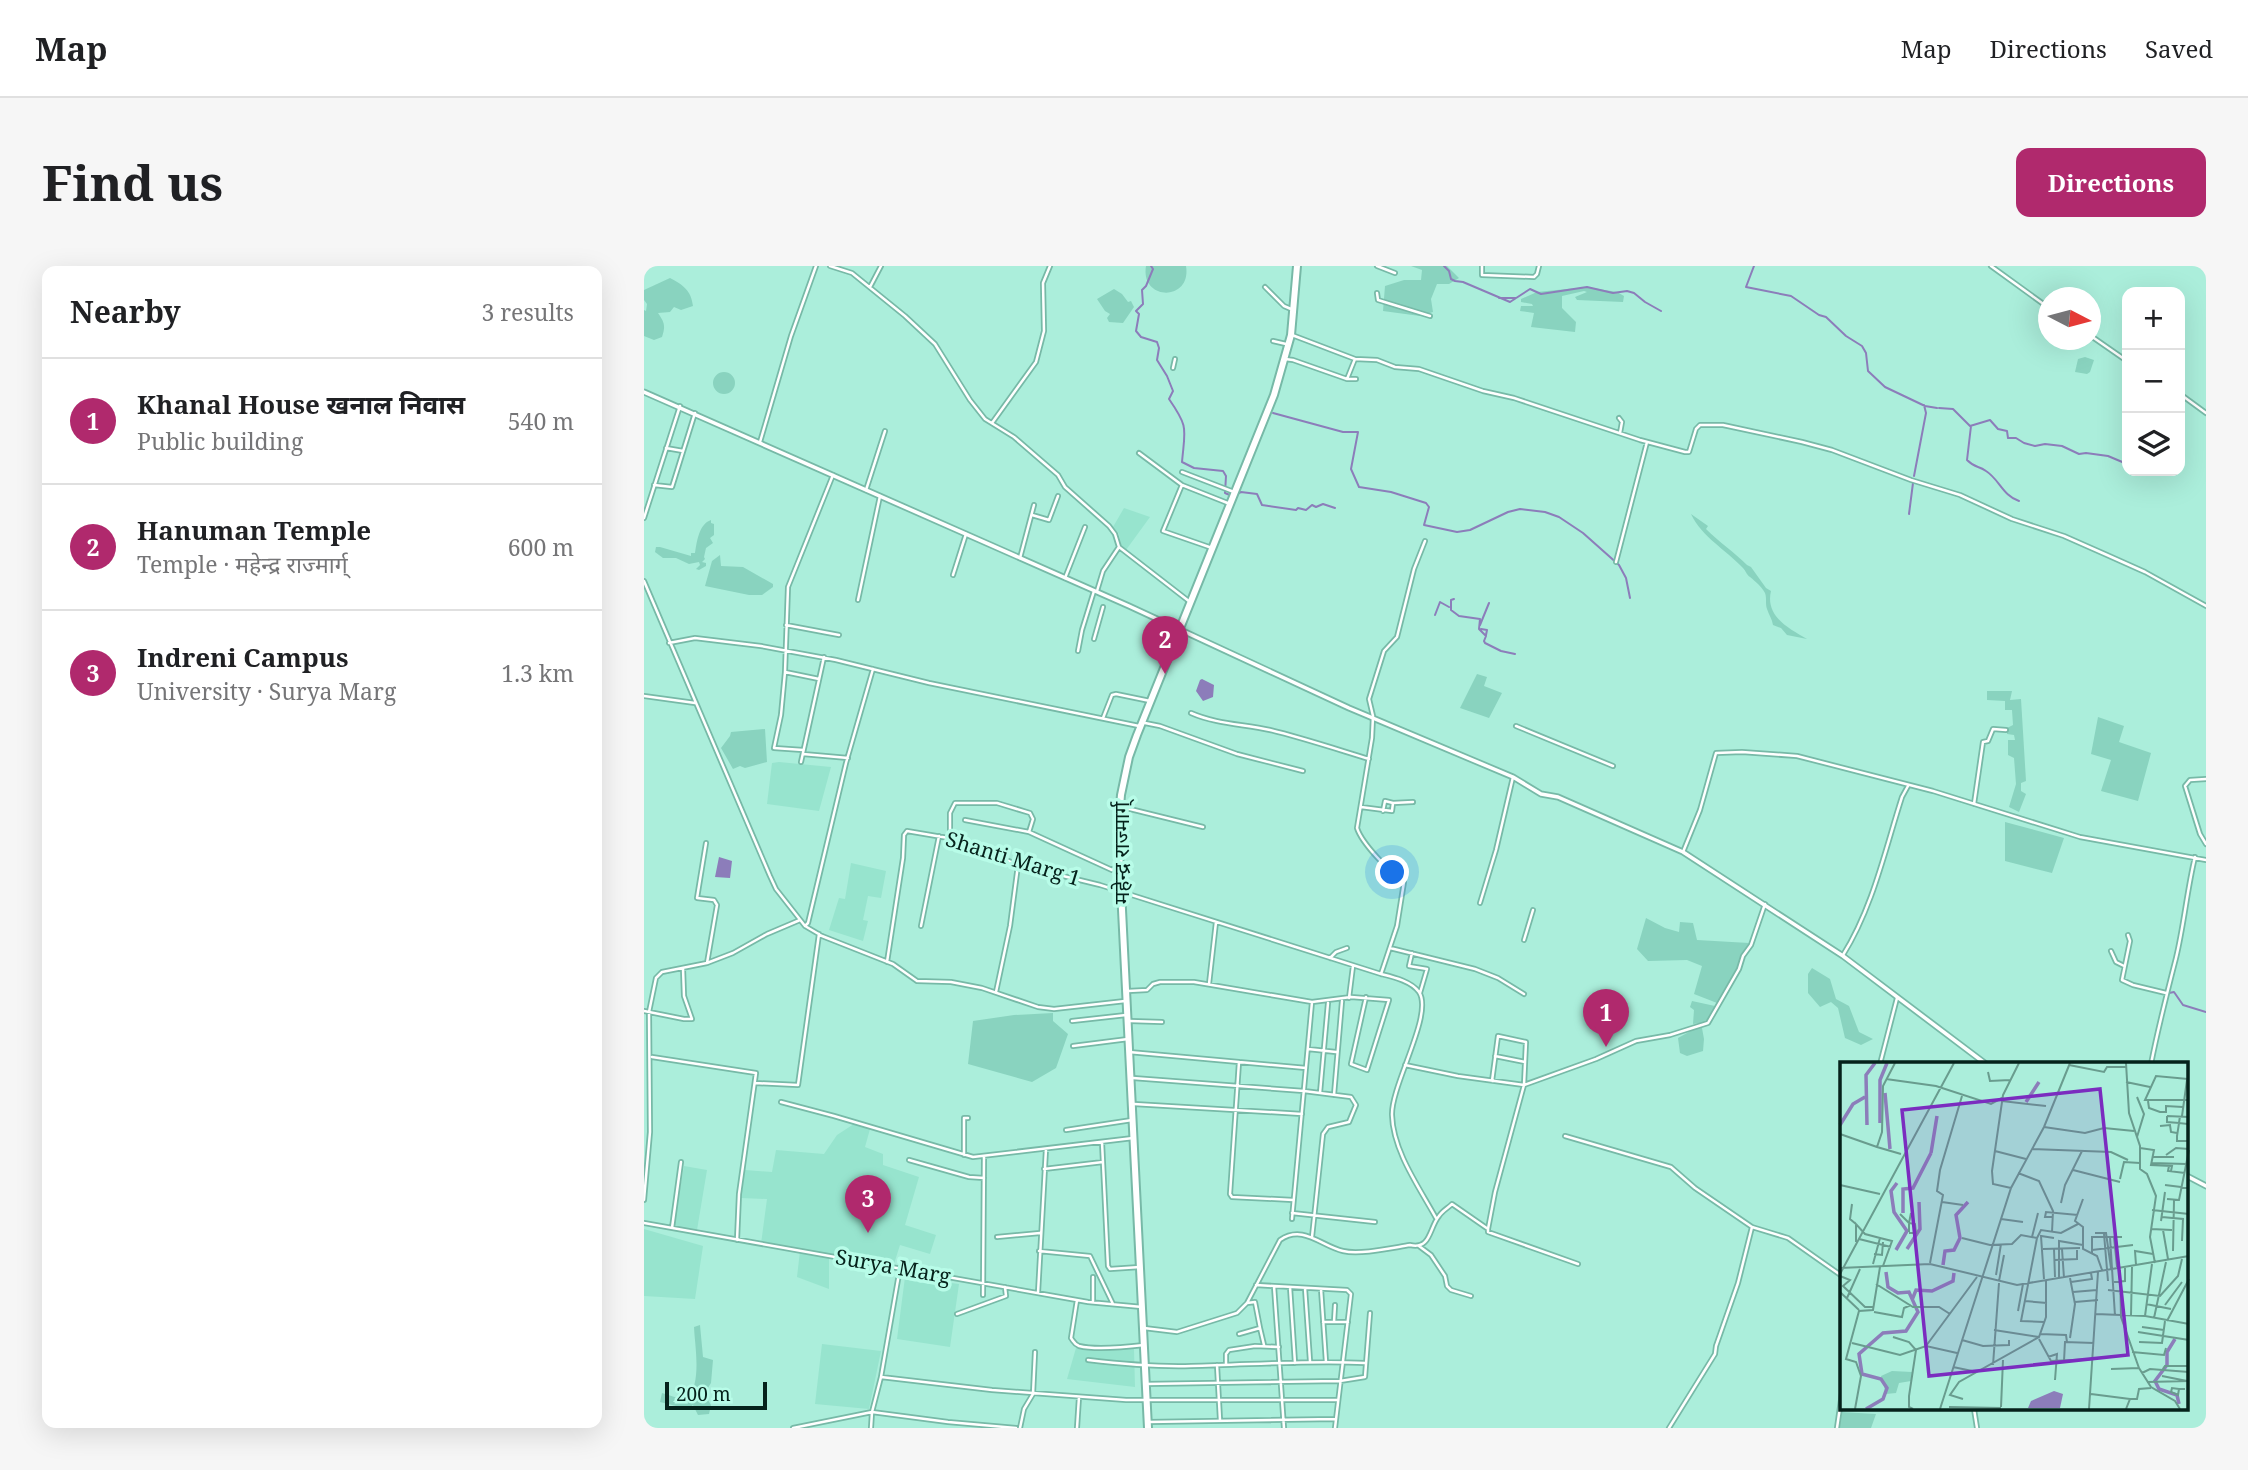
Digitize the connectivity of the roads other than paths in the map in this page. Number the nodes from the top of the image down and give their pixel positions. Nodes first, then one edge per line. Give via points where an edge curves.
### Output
1 (816, 266) edge
2 (830, 266) edge
3 (881, 266) edge
4 (1050, 266) edge
5 (1297, 266) edge
6 (1377, 266) edge
7 (1482, 266) edge
8 (1539, 266) edge
9 (1991, 266) edge
10 (1395, 273) dead end
11 (870, 287) junction
12 (1265, 287) dead end
13 (1377, 293) dead end
14 (2038, 300) edge
15 (1294, 310) junction
16 (1430, 316) dead end
17 (1291, 335) junction
18 (1273, 341) dead end
19 (2101, 343) edge
20 (1289, 344) junction
21 (2122, 357) edge
22 (1175, 359) dead end
23 (1284, 359) junction
24 (1355, 359) junction
25 (1173, 368) dead end
26 (1347, 379) junction
27 (1356, 379) dead end
28 (644, 392) edge
29 (2185, 398) edge
30 (680, 406) junction
31 (695, 413) junction
32 (2206, 413) edge
33 (1619, 418) dead end
34 (992, 423) junction
35 (885, 432) dead end
36 (1620, 433) junction
37 (760, 442) junction
38 (1647, 442) junction
39 (666, 448) junction
40 (683, 451) junction
41 (1139, 453) dead end
42 (1182, 472) dead end
43 (833, 475) junction
44 (654, 485) junction
45 (1182, 485) junction
46 (866, 490) junction
47 (1234, 492) junction
48 (880, 496) junction
49 (1058, 496) dead end
50 (1230, 504) junction
51 (1034, 505) dead end
52 (1032, 515) junction
53 (644, 518) edge
54 (1085, 527) dead end
55 (966, 534) junction
56 (1425, 541) dead end
57 (1119, 547) junction
58 (1212, 548) junction
59 (1020, 558) junction
60 (1616, 562) dead end
61 (953, 575) dead end
62 (1065, 578) junction
63 (644, 581) edge
64 (1095, 591) junction
65 (858, 600) dead end
66 (1190, 602) junction
67 (2206, 606) edge
68 (1103, 607) dead end
69 (786, 625) junction
70 (1178, 631) junction
71 (839, 635) dead end
72 (1094, 639) dead end
73 (669, 643) junction
74 (785, 650) junction
75 (1078, 651) dead end
76 (824, 657) junction
77 (873, 669) junction
78 (785, 672) junction
79 (819, 678) junction
80 (644, 696) edge
81 (1150, 701) junction
82 (695, 703) junction
83 (1191, 713) dead end
84 (1373, 716) junction
85 (1103, 718) junction
86 (1141, 724) junction
87 (1516, 726) dead end
88 (2006, 730) dead end
89 (803, 752) junction
90 (848, 758) junction
91 (1368, 759) junction
92 (801, 762) dead end
93 (1613, 766) dead end
94 (1303, 771) dead end
95 (1513, 777) junction
96 (2205, 780) edge
97 (1908, 786) junction
98 (1413, 802) dead end
99 (1393, 803) junction
100 (1974, 804) junction
101 (1120, 806) junction
102 (1361, 807) junction
103 (1382, 811) junction
104 (965, 820) dead end
105 (1203, 827) dead end
106 (1030, 832) junction
107 (939, 836) junction
108 (950, 838) junction
109 (706, 843) dead end
110 (2206, 844) edge
111 (1683, 852) junction
112 (2195, 857) junction
113 (2206, 860) edge
114 (1018, 865) junction
115 (1120, 865) junction
116 (1121, 892) junction
117 (1480, 903) dead end
118 (1765, 904) junction
119 (1533, 910) dead end
120 (800, 920) junction
121 (1216, 922) junction
122 (805, 926) junction
123 (921, 926) dead end
124 (819, 934) junction
125 (2128, 935) dead end
126 (1524, 940) dead end
127 (1348, 948) dead end
128 (1390, 948) junction
129 (2111, 951) dead end
130 (1412, 953) junction
131 (1843, 956) junction
132 (1330, 958) junction
133 (887, 962) junction
134 (707, 963) junction
135 (1353, 965) junction
136 (2124, 967) junction
137 (682, 968) junction
138 (1381, 974) junction
139 (1209, 984) junction
140 (1125, 991) junction
141 (996, 993) junction
142 (1420, 993) junction
143 (1524, 993) dead end
144 (2166, 993) junction
145 (1366, 997) junction
146 (1349, 998) junction
147 (1897, 998) junction
148 (1342, 999) junction
149 (1125, 1001) junction
150 (1329, 1001) junction
151 (1312, 1002) junction
152 (644, 1011) edge
153 (649, 1012) junction
154 (1127, 1018) junction
155 (1072, 1021) dead end
156 (1162, 1023) dead end
157 (1128, 1039) junction
158 (1073, 1046) dead end
159 (1308, 1049) junction
160 (1324, 1051) junction
161 (1129, 1052) junction
162 (1337, 1052) junction
163 (1495, 1056) junction
164 (651, 1057) junction
165 (1239, 1062) junction
166 (1525, 1062) junction
167 (1881, 1062) edge
168 (1983, 1062) edge
169 (2151, 1062) edge
170 (1405, 1065) junction
171 (1306, 1068) junction
172 (1129, 1078) junction
173 (1492, 1081) junction
174 (754, 1083) junction
175 (1524, 1085) junction
176 (1237, 1086) junction
177 (1304, 1091) junction
178 (1320, 1093) junction
179 (1334, 1095) junction
180 (781, 1102) dead end
181 (1131, 1103) junction
182 (1236, 1111) junction
183 (1302, 1114) junction
184 (968, 1118) dead end
185 (1132, 1121) junction
186 (1066, 1130) dead end
187 (1565, 1136) dead end
188 (1133, 1138) junction
189 (1102, 1143) junction
190 (1045, 1149) junction
191 (964, 1155) junction
192 (984, 1157) junction
193 (909, 1160) dead end
194 (1103, 1162) junction
195 (681, 1163) dead end
196 (1044, 1169) junction
197 (2189, 1177) edge
198 (984, 1178) junction
199 (2206, 1186) edge
200 (644, 1200) edge
201 (1293, 1200) junction
202 (1292, 1213) junction
203 (1314, 1216) junction
204 (1292, 1219) dead end
205 (1437, 1219) junction
206 (1375, 1222) dead end
207 (644, 1223) edge
208 (1752, 1227) junction
209 (672, 1228) junction
210 (1488, 1229) junction
211 (1040, 1233) junction
212 (997, 1237) dead end
213 (1312, 1237) junction
214 (737, 1240) junction
215 (1419, 1246) junction
216 (1039, 1251) junction
217 (1578, 1264) dead end
218 (1140, 1267) junction
219 (900, 1268) junction
220 (1840, 1275) edge
221 (1093, 1277) dead end
222 (984, 1284) junction
223 (1256, 1285) junction
224 (1274, 1286) junction
225 (1005, 1287) junction
226 (1290, 1287) junction
227 (1305, 1288) junction
228 (1321, 1289) junction
229 (1038, 1293) junction
230 (983, 1295) dead end
231 (1471, 1296) dead end
232 (1077, 1300) junction
233 (1093, 1303) junction
234 (1247, 1303) junction
235 (1113, 1305) junction
236 (1335, 1305) dead end
237 (1142, 1307) junction
238 (1370, 1313) dead end
239 (957, 1314) dead end
240 (1323, 1322) junction
241 (1334, 1322) junction
242 (1348, 1322) junction
243 (1144, 1328) junction
244 (1260, 1328) junction
245 (1239, 1334) dead end
246 (1144, 1345) junction
247 (1264, 1346) junction
248 (1279, 1347) junction
249 (1035, 1352) dead end
250 (1088, 1360) dead end
251 (1326, 1362) junction
252 (1343, 1362) junction
253 (1280, 1363) junction
254 (1295, 1363) junction
255 (1310, 1363) junction
256 (1366, 1363) junction
257 (1226, 1364) junction
258 (1144, 1365) junction
259 (1217, 1365) junction
260 (881, 1377) junction
261 (1282, 1381) junction
262 (1340, 1381) junction
263 (1218, 1382) junction
264 (1145, 1384) junction
265 (1033, 1394) junction
266 (1079, 1397) junction
267 (1281, 1399) junction
268 (1147, 1401) junction
269 (1219, 1401) junction
270 (1338, 1401) junction
271 (1840, 1407) edge
272 (1974, 1410) edge
273 (872, 1412) junction
274 (1336, 1419) junction
275 (1220, 1420) junction
276 (1283, 1420) junction
277 (1313, 1420) junction
278 (1148, 1425) edge
279 (958, 1426) edge
280 (793, 1428) edge
281 (871, 1428) edge
282 (1018, 1428) edge
283 (1077, 1428) edge
284 (1284, 1428) edge
285 (1314, 1428) edge
286 (1335, 1428) edge
287 (1669, 1428) edge
288 (1837, 1428) edge
289 (1977, 1428) edge

1 - 37 street via 790,336
2 - 11 street via 852,273
3 - 11 street
4 - 34 street via 1043,283 1044,331 1036,362
5 - 15 highway, महेन्द्र राज्मार्ग्
6 - 10 street
7 - 8 street via 1483,276 1534,277
9 - 14 street
11 - 34 street via 935,345 970,400
12 - 15 street
13 - 16 street via 1378,300
15 - 17 highway, महेन्द्र राज्मार्ग्
17 - 20 highway, महेन्द्र राज्मार्ग्
17 - 24 street
18 - 20 street
19 - 21 street
20 - 23 highway, महेन्द्र राज्मार्ग्
22 - 25 street
23 - 26 street
23 - 47 highway, महेन्द्र राज्मार्ग्
24 - 26 street
24 - 36 street via 1419,369
26 - 27 street
28 - 30 street
29 - 32 street
30 - 31 street
30 - 39 street
31 - 37 street
31 - 40 street
33 - 36 street
34 - 57 street via 1058,475 1065,487 1109,526
35 - 46 street
36 - 38 street
37 - 43 street
38 - 60 street
38 - 67 street via 1689,452 1699,425 1714,424 1832,450 2064,536 2145,572
39 - 40 street
39 - 44 street
40 - 44 street via 672,488
41 - 45 street
42 - 47 street
43 - 46 street
43 - 69 street via 788,587
44 - 53 street
45 - 50 street
45 - 58 street via 1163,531
46 - 48 street
47 - 50 highway, महेन्द्र राज्मार्ग्
48 - 55 street
48 - 65 street
49 - 52 street via 1049,520
50 - 58 highway, महेन्द्र राज्मार्ग्
51 - 52 street
52 - 59 street
54 - 62 street
55 - 59 street
55 - 61 street
56 - 84 street via 1397,637 1384,651 1369,699
57 - 64 street
57 - 66 street
58 - 66 highway, महेन्द्र राज्मार्ग्
59 - 62 street
62 - 64 street
63 - 73 street
64 - 70 street
64 - 75 street
66 - 70 highway, महेन्द्र राज्मार्ग्
68 - 72 street
69 - 71 street
69 - 74 street
70 - 81 highway, महेन्द्र राज्मार्ग्
70 - 84 street
73 - 74 street via 695,638
73 - 82 street
74 - 76 street
74 - 78 street
76 - 77 street
76 - 79 street
77 - 85 street
77 - 90 street
78 - 79 street
78 - 89 street via 774,748
79 - 89 street
80 - 82 street
81 - 85 street via 1112,695
81 - 86 highway, महेन्द्र राज्मार्ग्
82 - 120 street via 776,889
83 - 91 street
84 - 91 street
84 - 95 street
85 - 86 street
86 - 94 street
86 - 101 highway, महेन्द्र राज्मार्ग्
87 - 93 street
88 - 100 street via 1993,729 1983,742
89 - 90 street
89 - 92 street
90 - 122 street
91 - 102 street
95 - 111 street via 1541,794 1558,797
95 - 117 street
96 - 110 street via 2190,780 2185,786
97 - 100 street
97 - 111 street via 1797,756 1716,753
97 - 131 street via 1866,910
98 - 99 street
99 - 103 street via 1392,811
99 - 103 street via 1385,801
100 - 112 street via 2080,837
101 - 105 street
101 - 115 highway, महेन्द्र राज्मार्ग्
102 - 103 street
102 - 128 street via 1357,828 1362,839 1404,882
104 - 106 street
106 - 108 street via 1030,813 997,803 956,803 950,813
106 - 115 street via 1112,870
107 - 108 street, Shanti Marg 1
107 - 123 street
107 - 133 street, Shanti Marg 1 via 905,832
108 - 114 street, Shanti Marg 1
109 - 134 street via 698,898 714,900 717,905
111 - 118 street
112 - 113 street
112 - 144 street
114 - 116 street, Shanti Marg 1
114 - 141 street
115 - 116 highway, महेन्द्र राज्मार्ग्
116 - 121 street, Shanti Marg 1
116 - 140 highway, महेन्द्र राज्मार्ग्
118 - 131 street
118 - 175 street via 1751,945 1708,1023 1636,1041
119 - 126 street
120 - 122 street
120 - 134 street
121 - 132 street, Shanti Marg 1
121 - 139 street
122 - 124 street
124 - 133 street
124 - 174 street via 798,1085
125 - 136 street
127 - 132 street
128 - 130 street
128 - 138 street
129 - 136 street
130 - 142 street via 1409,966 1427,969
130 - 143 street via 1475,969
131 - 147 street
132 - 135 street, Shanti Marg 1
133 - 141 street via 917,981 951,982
134 - 137 street
135 - 138 street, Shanti Marg 1
135 - 146 street
136 - 144 street via 2122,980
137 - 153 street via 659,974
137 - 153 street via 692,1019
138 - 142 street, Shanti Marg 1
139 - 140 street via 1160,982 1147,990
139 - 151 street
140 - 149 highway, महेन्द्र राज्मार्ग्
141 - 149 street via 1055,1009
142 - 170 street via 1422,1016
144 - 169 street
145 - 145 street via 1389,1000 1367,1070 1350,1064
145 - 146 street
146 - 148 street
147 - 167 street
147 - 168 street
148 - 150 street
148 - 162 street
149 - 154 highway, महेन्द्र राज्मार्ग्
150 - 151 street
150 - 160 street
151 - 159 street
152 - 153 street
153 - 164 street
154 - 155 street
154 - 156 street
154 - 157 highway, महेन्द्र राज्मार्ग्
157 - 158 street
157 - 161 highway, महेन्द्र राज्मार्ग्
159 - 160 street
159 - 171 street
160 - 162 street
160 - 178 street
161 - 165 street
161 - 172 highway, महेन्द्र राज्मार्ग्
162 - 179 street
163 - 166 street
163 - 166 street via 1498,1036 1526,1042
163 - 173 street
164 - 174 street via 754,1072
164 - 200 street
165 - 171 street
165 - 176 street
166 - 175 street
170 - 173 street
170 - 205 street via 1392,1118 1404,1159
171 - 177 street
172 - 176 street
172 - 181 highway, महेन्द्र राज्मार्ग्
173 - 175 street
174 - 214 street
175 - 210 street
176 - 177 street
176 - 182 street
177 - 178 street
177 - 183 street
178 - 179 street
179 - 203 street via 1351,1097 1356,1105 1349,1122 1323,1134
180 - 191 street
181 - 182 street
181 - 185 highway, महेन्द्र राज्मार्ग्
182 - 183 street
182 - 201 street via 1230,1196
183 - 201 street
184 - 191 street via 964,1118
185 - 186 street
185 - 188 highway, महेन्द्र राज्मार्ग्
187 - 208 street via 1671,1167
188 - 189 street
188 - 218 highway, महेन्द्र राज्मार्ग्
189 - 190 street
189 - 194 street
190 - 192 street
190 - 196 street
191 - 192 street
192 - 198 street
193 - 198 street
194 - 196 street
194 - 218 street via 1108,1266
195 - 209 street
196 - 211 street
197 - 199 street
198 - 222 street
201 - 202 street
202 - 203 street
202 - 204 street
203 - 206 street
203 - 213 street
205 - 210 street via 1452,1204
205 - 215 street via 1427,1242
207 - 209 street, Surya Marg
208 - 220 street via 1788,1238
208 - 287 street via 1715,1354
209 - 214 street, Surya Marg
210 - 217 street
211 - 212 street
211 - 216 street
213 - 215 street via 1342,1251
213 - 223 street via 1297,1233 1280,1240
214 - 219 street, Surya Marg
215 - 231 street via 1431,1255 1451,1290
216 - 229 street
216 - 235 street via 1090,1256
218 - 237 highway, महेन्द्र राज्मार्ग्
219 - 222 street, Surya Marg
219 - 260 street
221 - 233 street
222 - 225 street, Surya Marg
222 - 230 street
223 - 224 street
223 - 234 street
224 - 226 street
224 - 248 street
225 - 229 street, Surya Marg
225 - 239 street via 1006,1296
226 - 227 street
226 - 254 street
227 - 228 street
227 - 255 street
228 - 240 street
228 - 242 street via 1351,1294
229 - 232 street, Surya Marg
232 - 233 street, Surya Marg
232 - 246 street via 1074,1343
233 - 235 street, Surya Marg
234 - 243 street via 1237,1313 1184,1331
234 - 244 street via 1255,1302
235 - 237 street, Surya Marg
236 - 241 street
237 - 243 highway, महेन्द्र राज्मार्ग्
238 - 256 street
240 - 241 street
240 - 251 street
241 - 242 street
242 - 252 street
243 - 246 highway, महेन्द्र राज्मार्ग्
244 - 245 street
244 - 247 street
246 - 258 highway, महेन्द्र राज्मार्ग्
247 - 248 street
247 - 257 street via 1229,1350
248 - 253 street
249 - 265 street
250 - 258 street
251 - 252 street
251 - 255 street
252 - 256 street
252 - 262 street
253 - 254 street
253 - 257 street
253 - 261 street
254 - 255 street
256 - 262 street via 1365,1377
257 - 259 street
258 - 259 street
258 - 264 highway, महेन्द्र राज्मार्ग्
259 - 263 street
260 - 265 street
260 - 273 street
261 - 262 street
261 - 263 street
261 - 267 street
262 - 270 street
263 - 264 street
263 - 269 street
264 - 268 highway, महेन्द्र राज्मार्ग्
265 - 266 street
265 - 282 street
266 - 268 street
266 - 283 street
267 - 269 street
267 - 270 street
267 - 276 street
268 - 269 street
268 - 278 highway, महेन्द्र राज्मार्ग्
269 - 275 street
270 - 274 street
271 - 288 street
272 - 289 street
273 - 279 street
273 - 280 street
273 - 281 street
274 - 277 street
274 - 286 street
275 - 276 street
275 - 278 street
276 - 277 street
276 - 284 street
277 - 285 street
279 - 282 street

